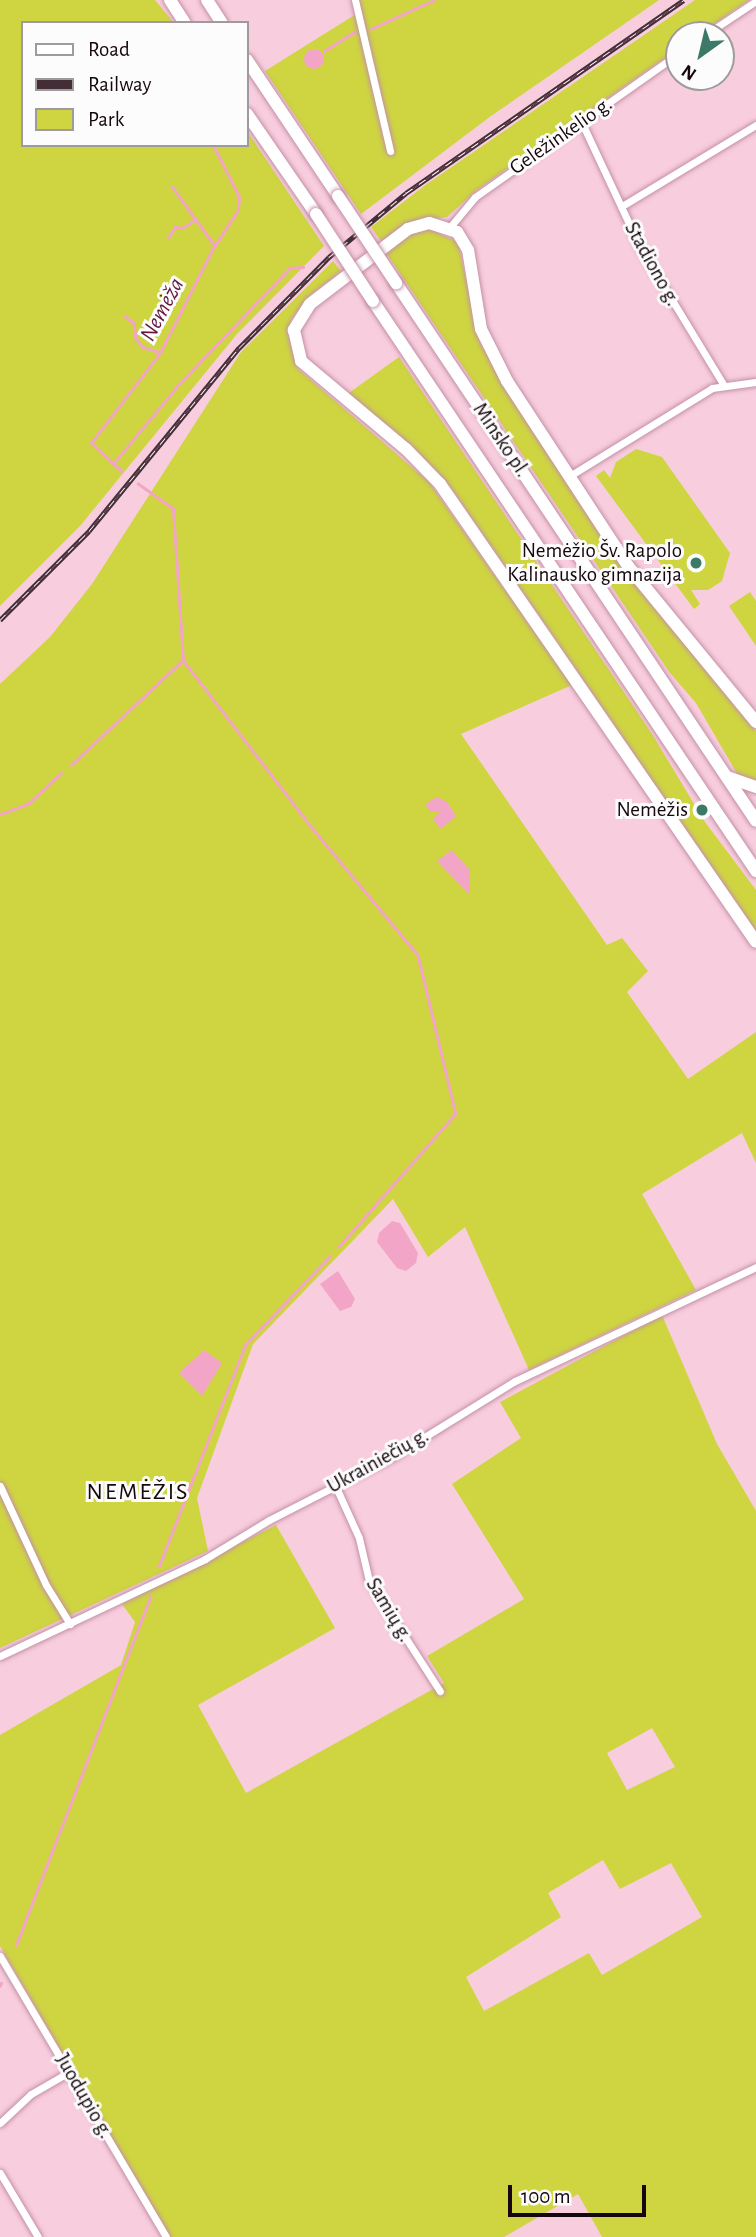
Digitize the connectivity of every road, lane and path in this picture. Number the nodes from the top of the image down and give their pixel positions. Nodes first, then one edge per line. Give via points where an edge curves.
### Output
1 (170, 0) edge
2 (206, 0) edge
3 (355, 0) edge
4 (756, 1) edge
5 (184, 21) edge
6 (221, 21) edge
7 (726, 21) edge
8 (248, 61) edge
9 (665, 63) edge
10 (248, 115) edge
11 (581, 121) junction
12 (756, 125) edge
13 (390, 151) dead end
14 (622, 206) junction
15 (450, 227) junction
16 (756, 382) edge
17 (723, 384) junction
18 (568, 477) junction
19 (756, 722) edge
20 (727, 777) junction
21 (756, 787) edge
22 (756, 821) edge
23 (756, 871) edge
24 (756, 942) edge
25 (756, 1267) edge
26 (335, 1485) junction
27 (0, 1486) edge
28 (70, 1624) junction
29 (0, 1656) edge
30 (440, 1691) dead end
31 (0, 1956) edge
32 (69, 2072) junction
33 (0, 2123) edge
34 (0, 2173) edge
35 (38, 2237) edge
36 (166, 2237) edge

1 - 5 highway
2 - 6 highway
3 - 13 street
4 - 7 street
8 - 20 highway, Minsko pl., bridge
9 - 11 street, Geležinkelio g.
10 - 23 highway, Minsko pl., bridge
11 - 14 street
11 - 15 street, Geležinkelio g. via 475,197
12 - 14 street, Stadiono g.
14 - 17 street, Stadiono g. via 641,250
15 - 18 highway via 468,250 487,346
15 - 24 highway via 429,223 408,229 331,285 297,320 295,350 310,373 398,442 440,484
16 - 17 street
17 - 18 street
18 - 19 highway via 628,566
20 - 21 highway
20 - 22 highway, Minsko pl.
25 - 26 street, Ukrainiečių g. via 515,1381 394,1456
26 - 28 street, Ukrainiečių g. via 205,1559
26 - 30 street, Samių g. via 359,1538 369,1581
27 - 28 street
28 - 29 street, Ukrainiečių g.
31 - 32 street, Juodupio g.
32 - 33 street via 31,2094
32 - 36 street, Juodupio g.
34 - 35 street

